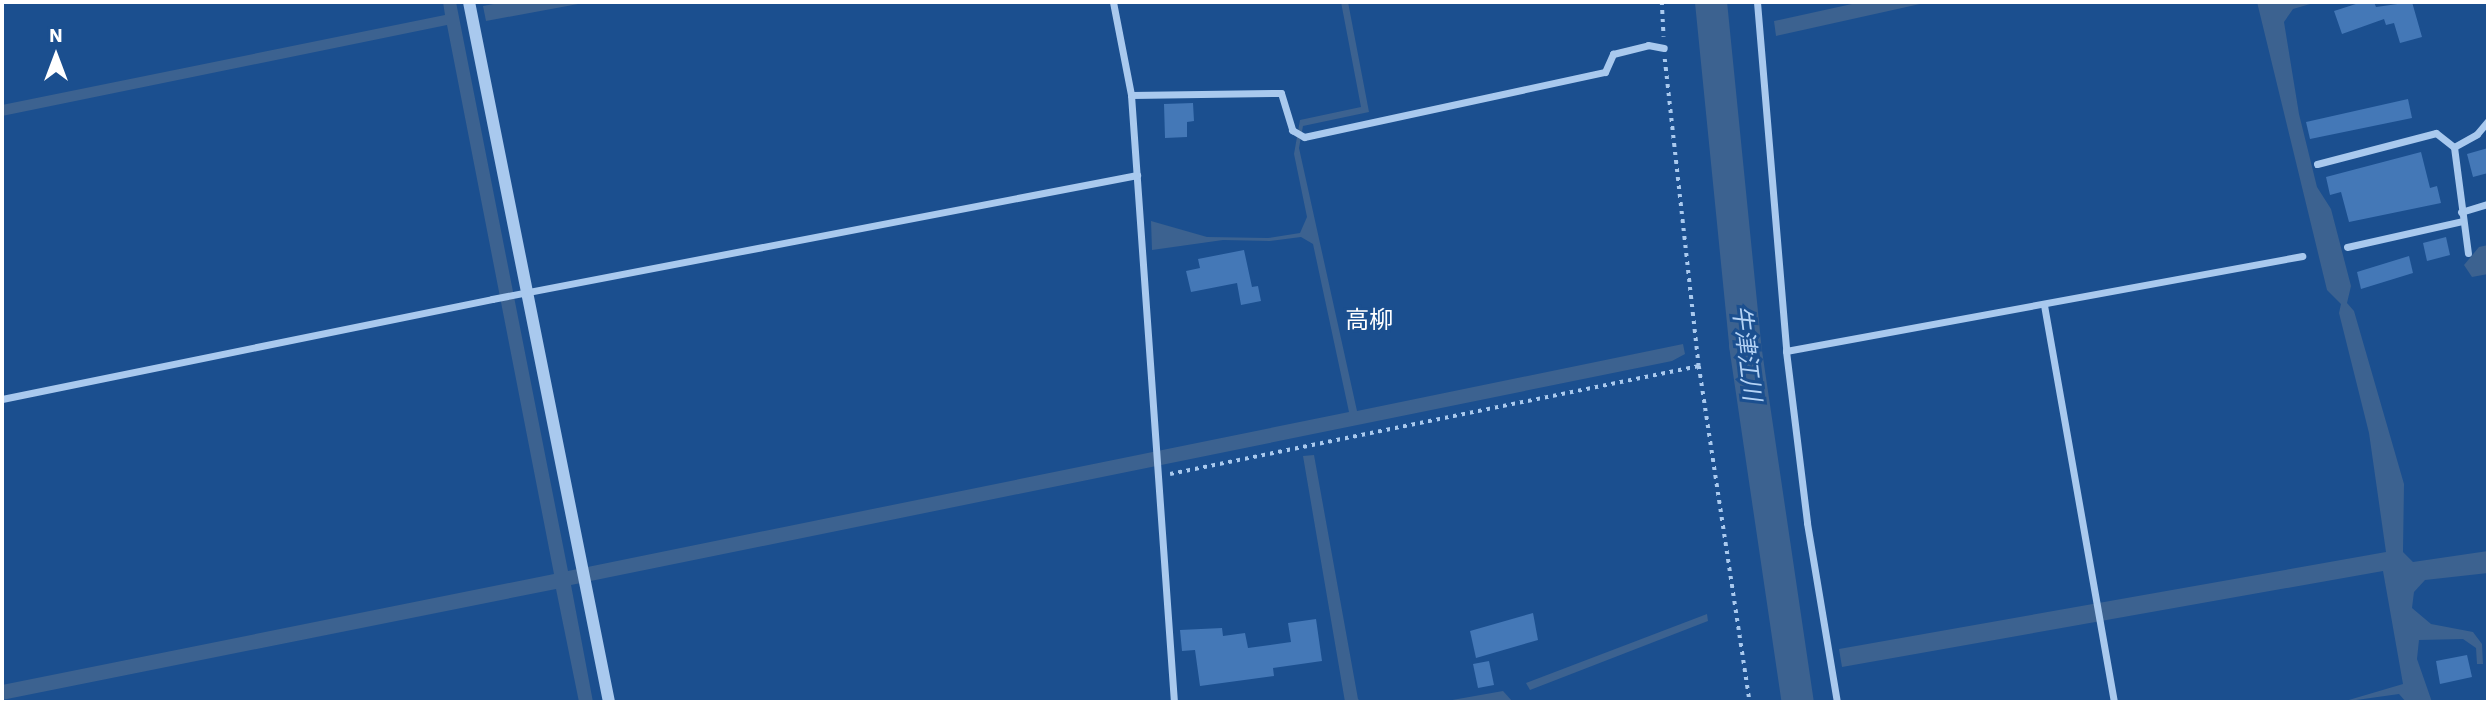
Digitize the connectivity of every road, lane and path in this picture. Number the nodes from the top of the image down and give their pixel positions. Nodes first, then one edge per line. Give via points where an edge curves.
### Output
1 (469, 2) edge
2 (1113, 2) edge
3 (1662, 2) edge
4 (1757, 2) edge
5 (1664, 48) junction
6 (1131, 95) junction
7 (2488, 121) edge
8 (2454, 147) junction
9 (2317, 164) dead end
10 (1137, 176) junction
11 (2488, 204) edge
12 (2460, 212) junction
13 (2462, 220) junction
14 (2347, 247) dead end
15 (2468, 253) dead end
16 (2302, 256) dead end
17 (527, 292) junction
18 (2044, 305) junction
19 (1786, 351) junction
20 (1699, 366) junction
21 (2, 399) edge
22 (1157, 473) junction
23 (609, 702) edge
24 (1174, 702) edge
25 (1751, 702) edge
26 (1837, 702) edge
27 (2114, 702) edge

1 - 17 street
2 - 6 street
3 - 5 path
4 - 19 street
5 - 6 street via 1648,45 1614,54 1605,72 1304,137 1296,134 1281,93
5 - 20 path
6 - 10 street
7 - 8 street via 2477,134
8 - 9 street via 2436,133
8 - 12 street
10 - 17 street
10 - 22 street
11 - 12 street
12 - 13 street
13 - 14 street
13 - 15 street
16 - 18 street
17 - 21 street
17 - 23 street
18 - 19 street
18 - 27 street
19 - 26 street via 1807,523
20 - 22 path
20 - 25 path
22 - 24 street

